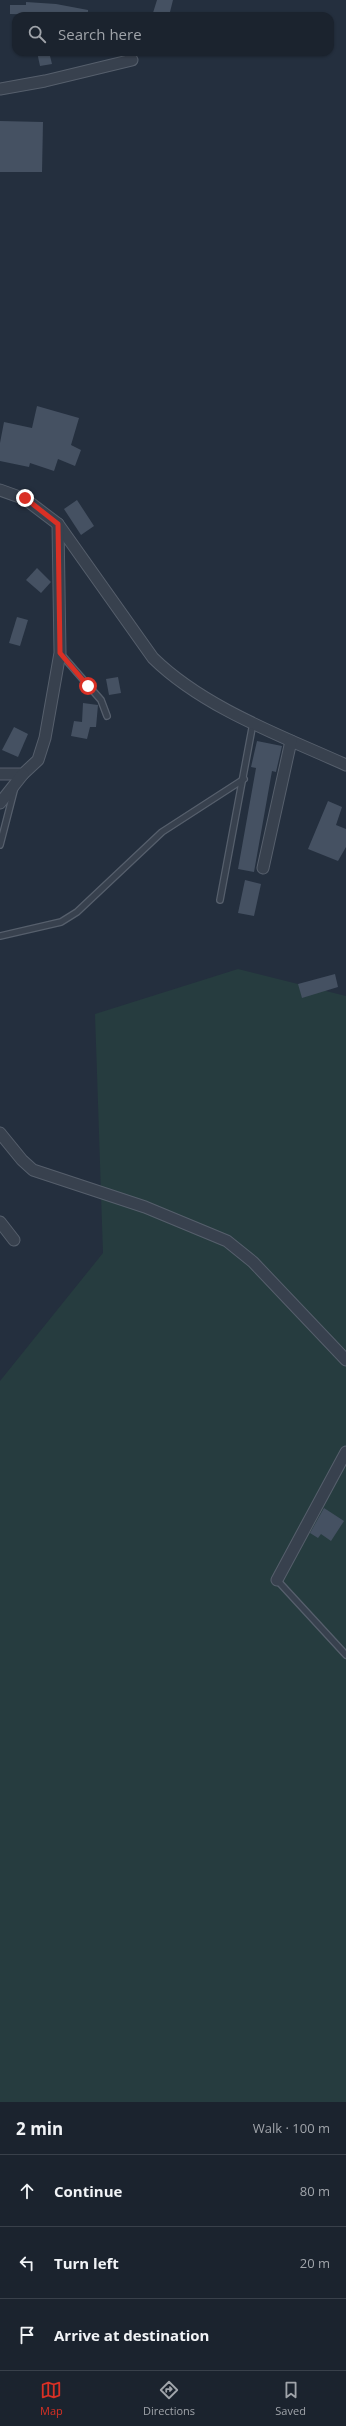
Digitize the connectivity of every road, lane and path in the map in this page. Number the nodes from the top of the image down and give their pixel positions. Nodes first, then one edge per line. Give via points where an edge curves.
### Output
1 (132, 60) dead end
2 (0, 89) edge
3 (0, 490) edge
4 (58, 524) junction
5 (60, 653) junction
6 (107, 716) dead end
7 (253, 723) junction
8 (291, 741) junction
9 (346, 765) edge
10 (0, 774) edge
11 (23, 774) junction
12 (244, 779) junction
13 (16, 784) junction
14 (0, 804) edge
15 (0, 845) edge
16 (263, 868) dead end
17 (220, 900) dead end
18 (0, 936) edge
19 (0, 1133) edge
20 (0, 1222) edge
21 (14, 1240) dead end
22 (346, 1360) edge
23 (346, 1452) edge
24 (277, 1580) joint
25 (346, 1655) edge

1 - 2 street
3 - 4 street via 25,498
4 - 5 street
4 - 7 street via 153,658 168,673 189,687
5 - 6 lane via 101,700
5 - 11 street via 38,760
7 - 8 street
7 - 12 lane
8 - 9 street
8 - 16 street
10 - 11 street
11 - 13 street
12 - 17 lane
12 - 18 lane via 162,832 77,912 61,922
13 - 14 street
13 - 15 lane
19 - 22 street via 33,1170 145,1207 226,1241 253,1262
20 - 21 street
23 - 24 street
24 - 25 lane

